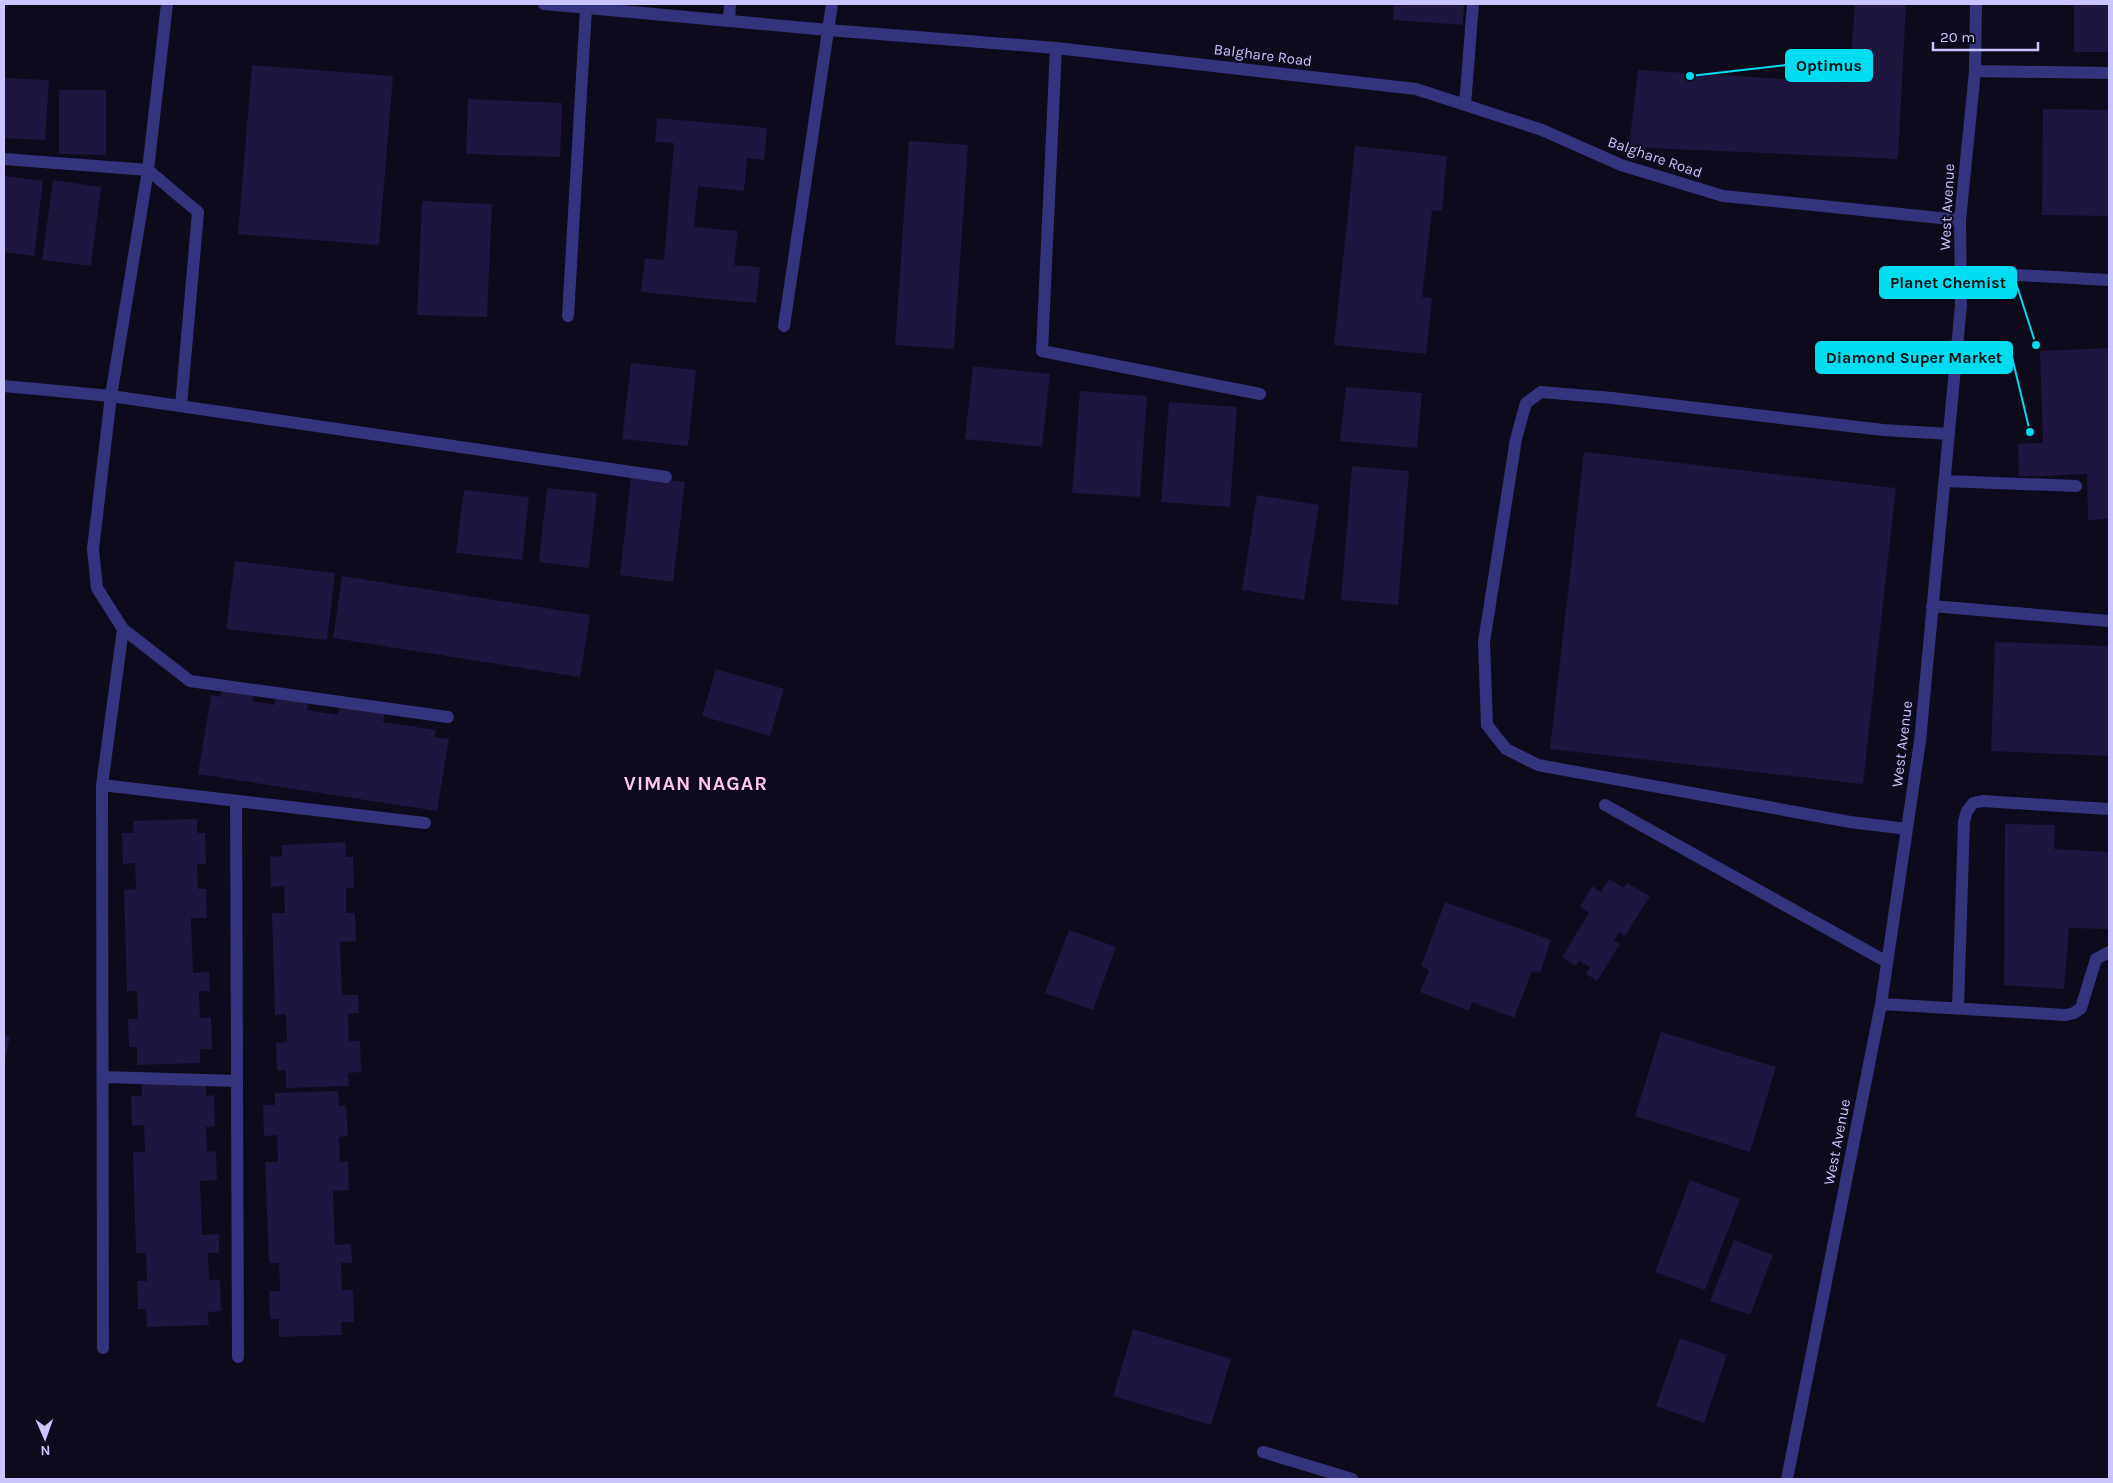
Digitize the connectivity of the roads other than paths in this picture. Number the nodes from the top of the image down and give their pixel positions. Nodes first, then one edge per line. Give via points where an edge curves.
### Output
1 (167, 4) edge
2 (544, 4) edge
3 (730, 4) edge
4 (832, 4) edge
5 (1473, 4) edge
6 (1976, 4) edge
7 (615, 7) edge
8 (586, 8) junction
9 (729, 21) junction
10 (828, 30) junction
11 (1056, 48) junction
12 (1975, 71) junction
13 (2109, 73) edge
14 (1465, 105) junction
15 (4, 159) edge
16 (148, 170) junction
17 (1960, 220) junction
18 (1960, 272) junction
19 (2109, 280) edge
20 (568, 316) dead end
21 (784, 326) dead end
22 (4, 386) edge
23 (1260, 394) dead end
24 (111, 396) junction
25 (181, 406) junction
26 (1949, 434) junction
27 (666, 477) dead end
28 (1944, 481) junction
29 (2076, 486) dead end
30 (1932, 606) junction
31 (2109, 621) edge
32 (123, 629) junction
33 (448, 717) dead end
34 (102, 786) junction
35 (236, 801) junction
36 (1605, 805) dead end
37 (2109, 810) edge
38 (424, 823) dead end
39 (1907, 829) junction
40 (2109, 952) edge
41 (1887, 962) junction
42 (1881, 1004) junction
43 (1958, 1008) junction
44 (103, 1077) junction
45 (237, 1081) junction
46 (103, 1348) dead end
47 (238, 1357) dead end
48 (1263, 1452) dead end
49 (1352, 1479) edge
50 (1787, 1479) edge

1 - 16 street
2 - 8 street, Balghare Road
3 - 9 street
4 - 10 street
5 - 14 street
6 - 12 street, West Avenue
7 - 8 street, Balghare Road
7 - 9 street, Balghare Road
8 - 20 street
9 - 10 street, Balghare Road
10 - 11 street, Balghare Road
10 - 21 street
11 - 14 street, Balghare Road via 1416,89
11 - 23 street via 1042,351
12 - 13 street
12 - 17 street, West Avenue
14 - 17 street, Balghare Road via 1542,130 1621,165 1723,196
15 - 16 street
16 - 24 street
16 - 25 street via 198,212
17 - 18 street, West Avenue
18 - 19 street
18 - 26 street, West Avenue via 1961,304
22 - 24 street
24 - 25 street
24 - 32 street via 93,549 97,588
25 - 27 street
26 - 28 street, West Avenue
26 - 39 street via 1883,430 1541,392 1526,403 1516,438 1484,642 1487,725 1506,749 1538,765 1850,822
28 - 29 street
28 - 30 street, West Avenue
30 - 31 street
30 - 39 street, West Avenue via 1920,741
32 - 33 street via 190,682
32 - 34 street
34 - 35 street
34 - 44 street
35 - 38 street
35 - 45 street
36 - 41 street
37 - 43 street via 1973,803 1964,821
39 - 41 street, West Avenue
40 - 43 street via 2096,958 2081,1008 2074,1013
41 - 42 street, West Avenue
42 - 43 street
42 - 50 street, West Avenue
44 - 45 street
44 - 46 street
45 - 47 street
48 - 49 street

